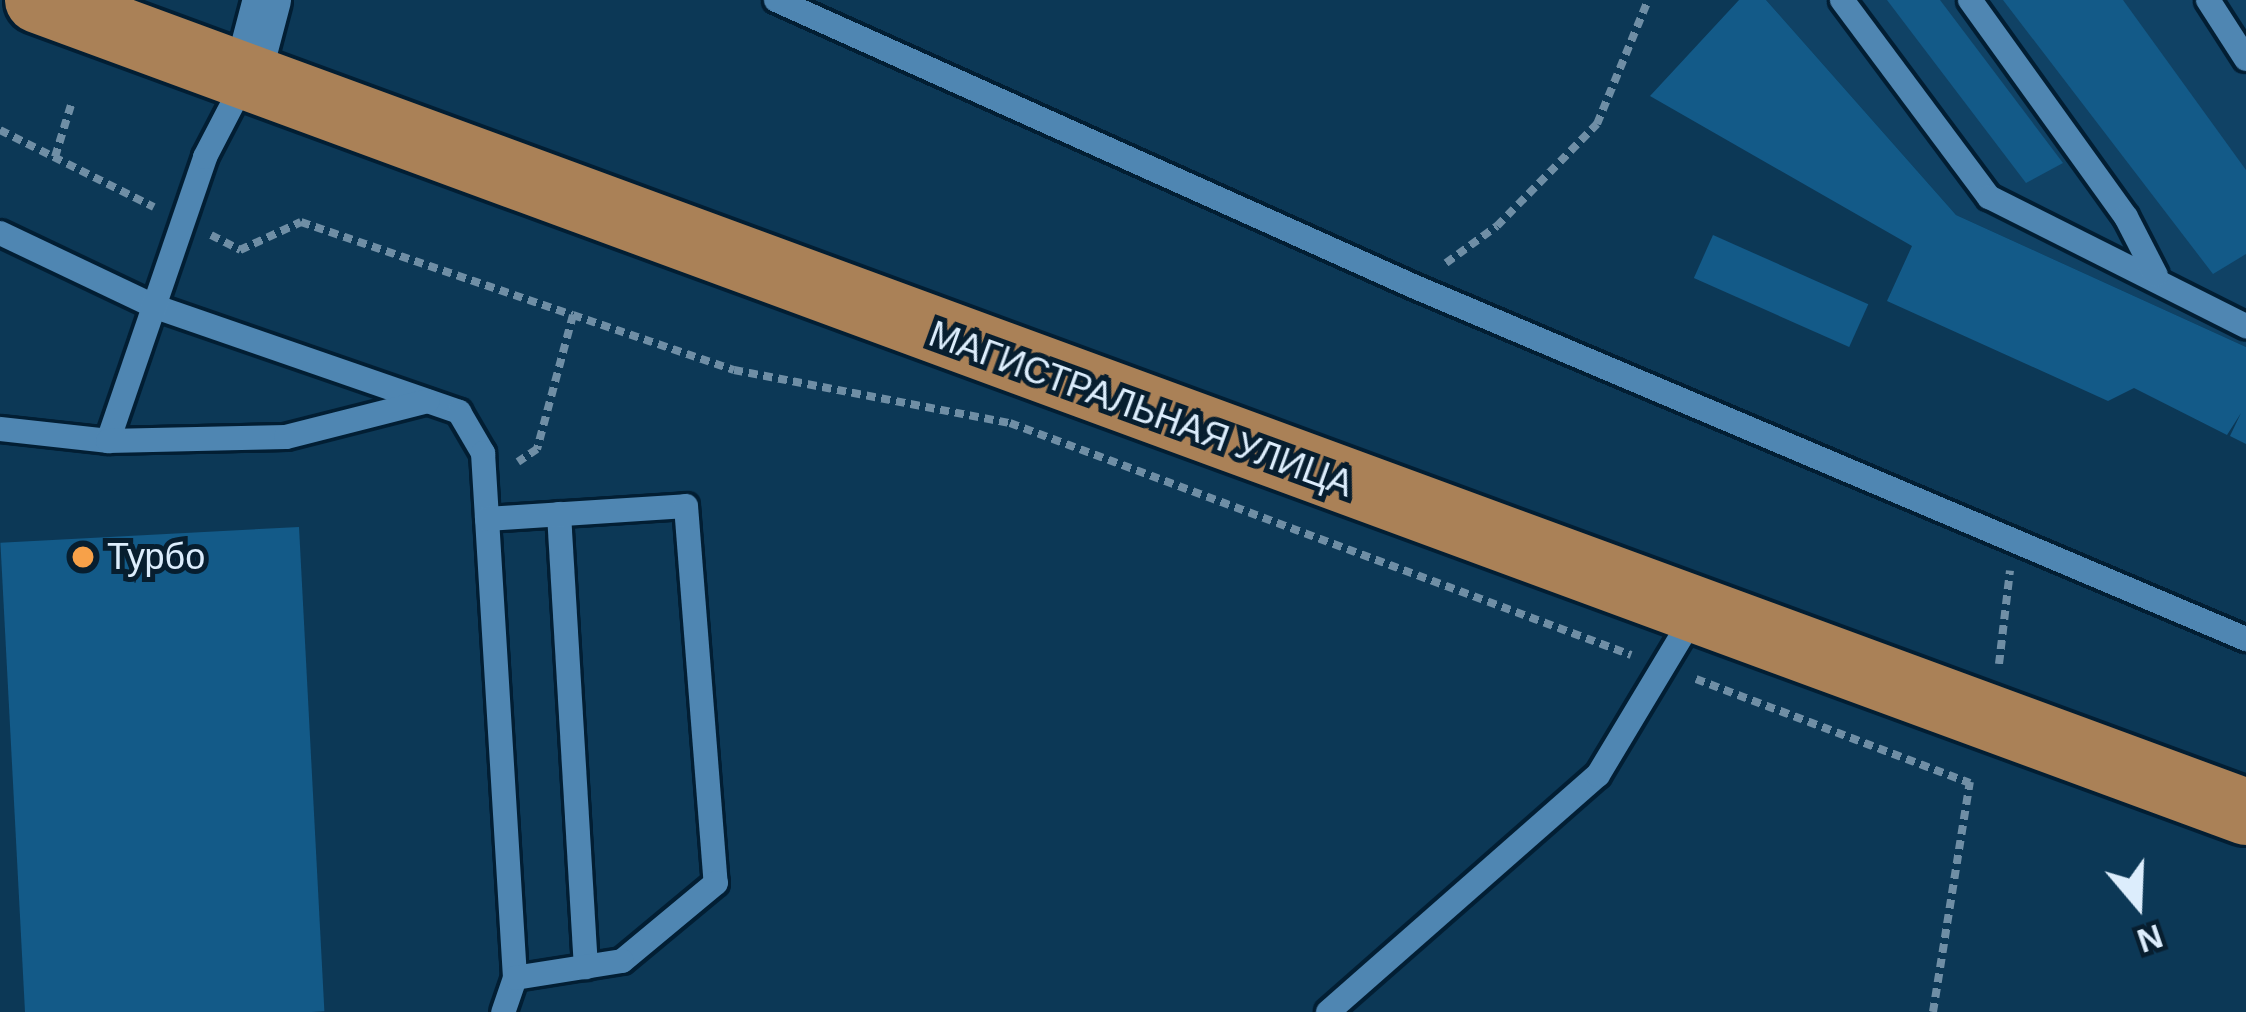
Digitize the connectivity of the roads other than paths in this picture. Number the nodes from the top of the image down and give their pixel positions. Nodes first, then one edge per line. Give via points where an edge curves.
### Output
1 (38, 0) edge
2 (267, 0) edge
3 (776, 0) edge
4 (1842, 0) edge
5 (1970, 0) edge
6 (2208, 0) edge
7 (2246, 58) edge
8 (247, 76) junction
9 (0, 233) edge
10 (2156, 275) junction
11 (156, 307) junction
12 (2246, 326) edge
13 (428, 401) junction
14 (0, 429) edge
15 (108, 441) junction
16 (559, 514) junction
17 (487, 519) junction
18 (2246, 639) edge
19 (1679, 641) junction
20 (2246, 812) edge
21 (586, 967) junction
22 (515, 978) junction
23 (503, 1012) edge
24 (1328, 1012) edge

1 - 8 highway, МАГИСТРАЛЬНАЯ УЛИЦА
2 - 8 street
3 - 18 lane via 1413,286
4 - 10 lane via 1989,197
5 - 10 lane via 2126,217
6 - 7 lane
8 - 11 lane via 205,157
8 - 19 highway, МАГИСТРАЛЬНАЯ УЛИЦА
9 - 11 lane
10 - 12 lane
11 - 13 lane
11 - 15 lane
13 - 15 lane via 286,436
13 - 17 lane via 459,412 483,453
14 - 15 lane
16 - 17 lane
16 - 21 lane
16 - 21 lane via 686,506 716,883 622,961
17 - 22 lane
19 - 20 highway, МАГИСТРАЛЬНАЯ УЛИЦА
19 - 24 lane via 1598,775
21 - 22 lane
22 - 23 lane

